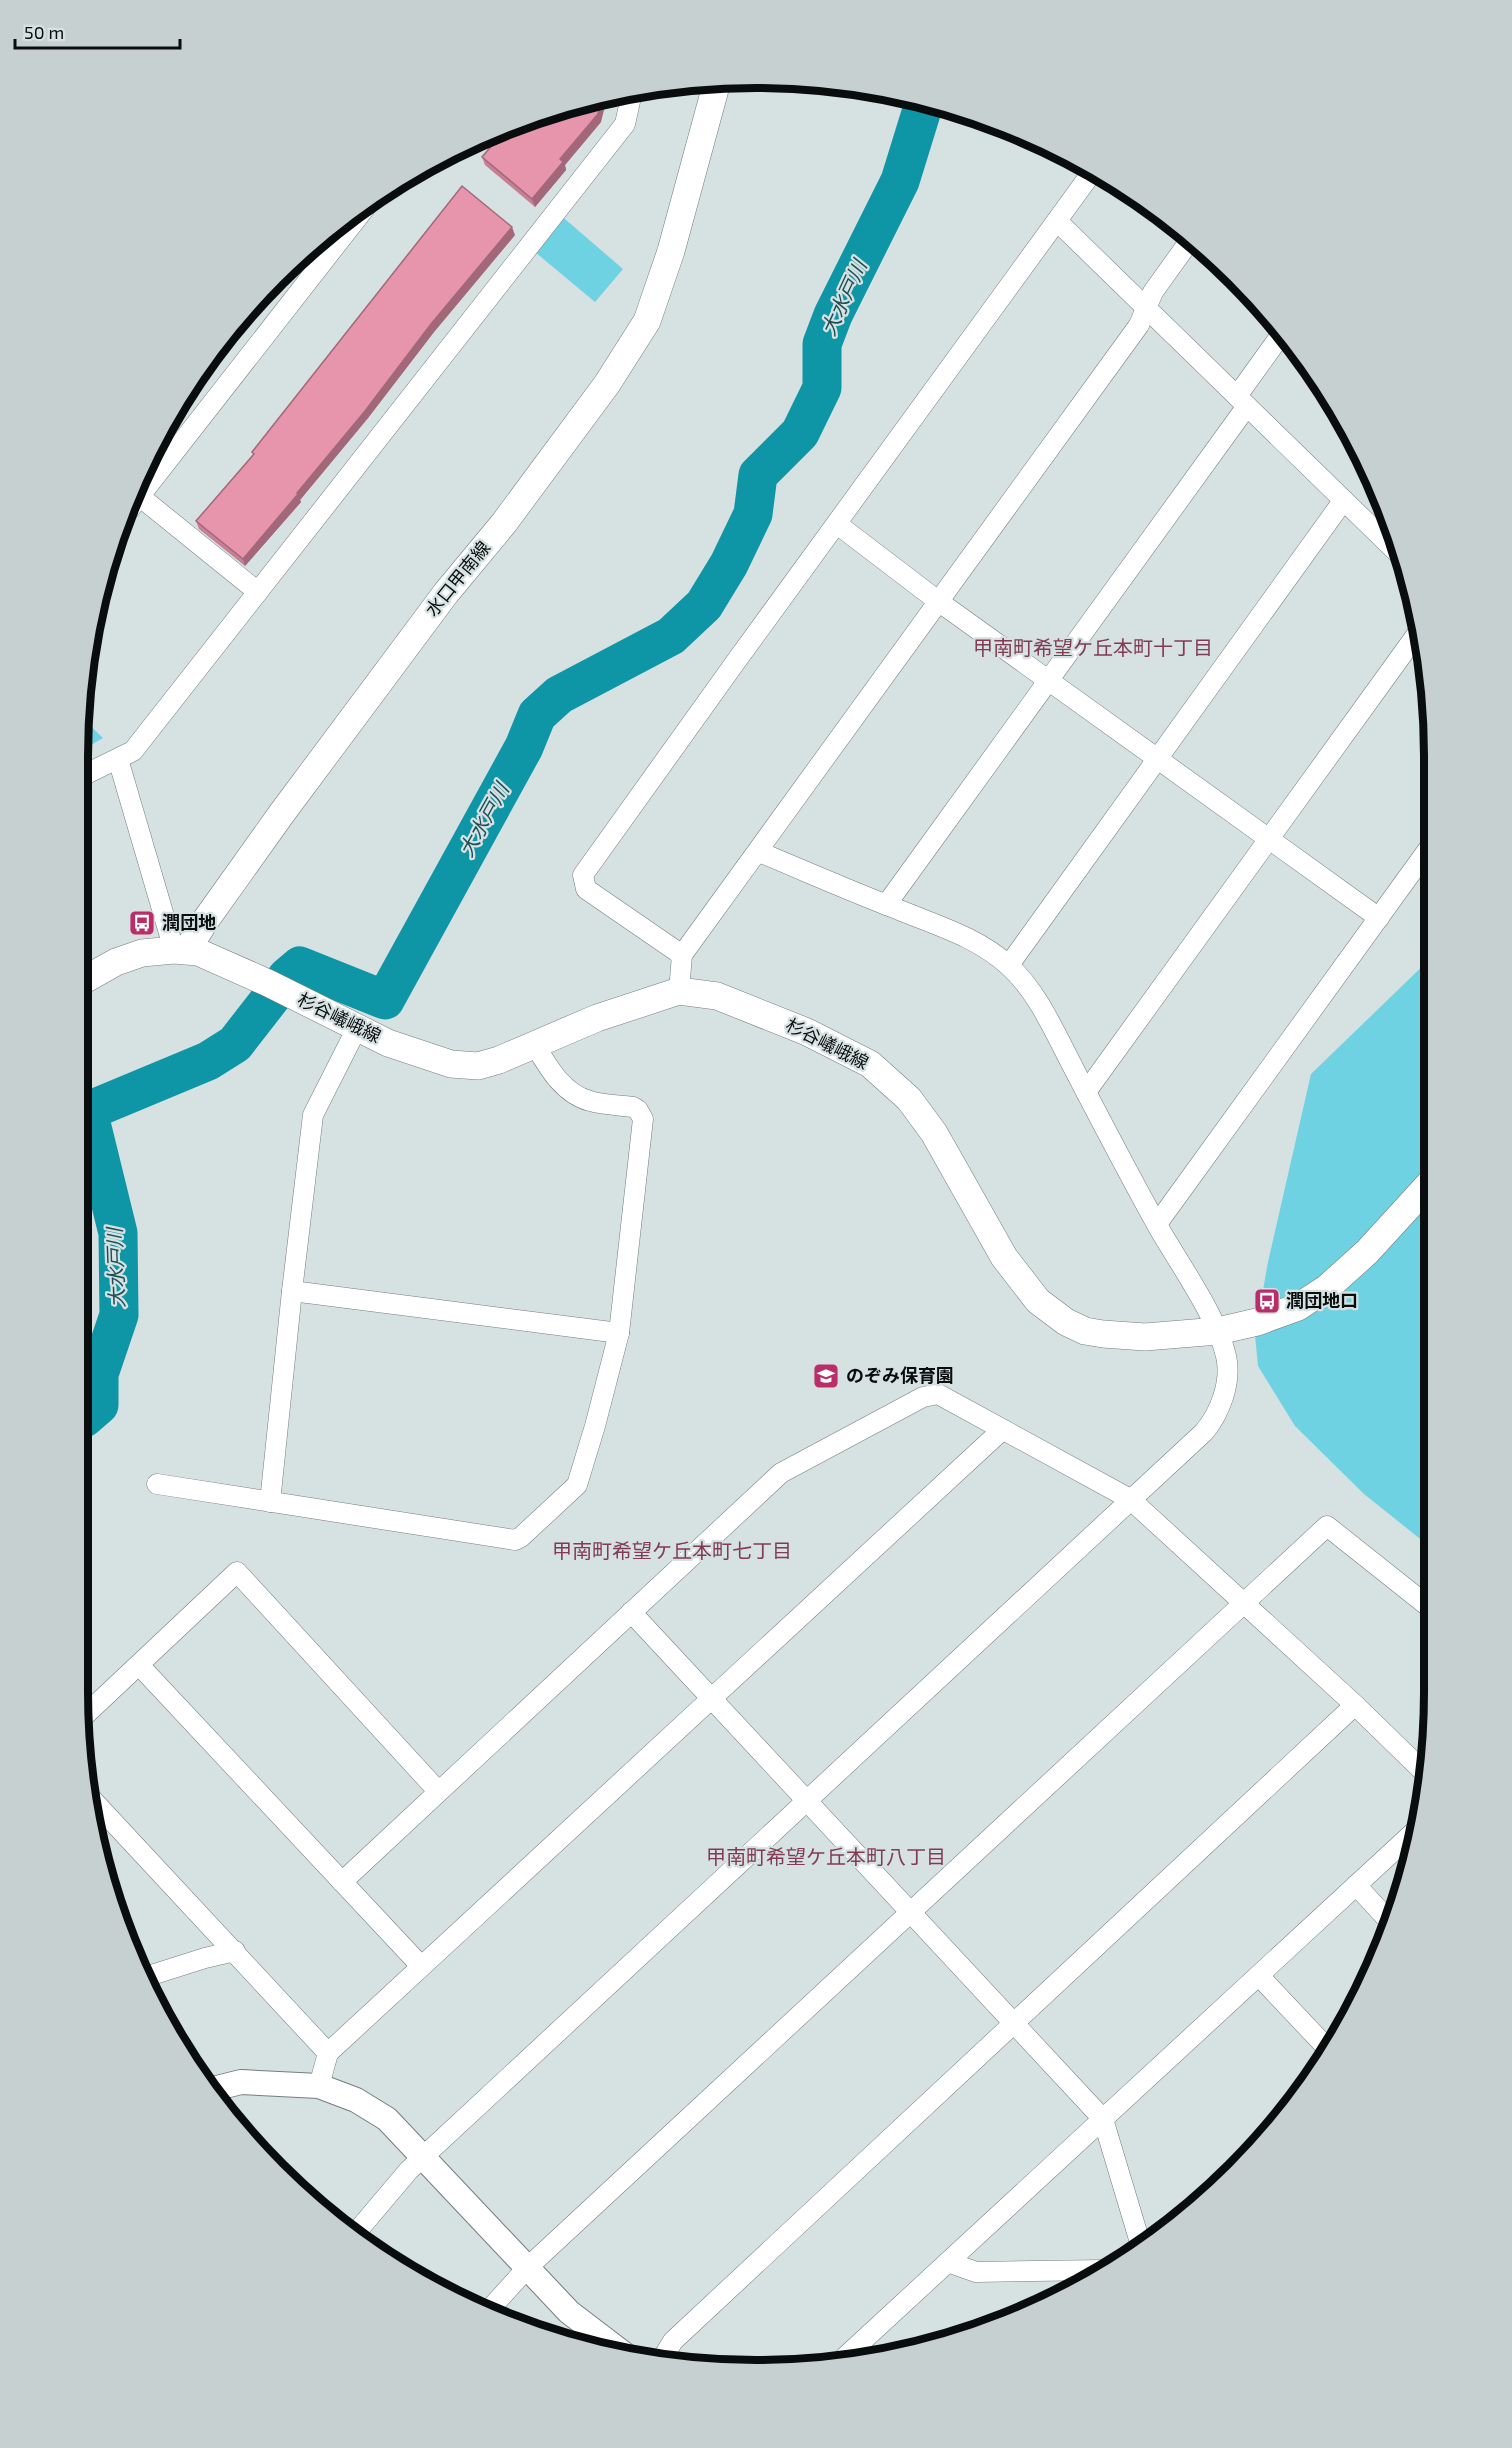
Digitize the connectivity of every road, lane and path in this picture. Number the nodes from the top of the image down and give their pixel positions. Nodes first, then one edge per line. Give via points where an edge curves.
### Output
1 (715, 90) edge
2 (630, 100) edge
3 (1089, 177) edge
4 (1057, 221) junction
5 (351, 225) edge
6 (1186, 246) edge
7 (1146, 308) junction
8 (1278, 340) edge
9 (1242, 401) junction
10 (150, 476) edge
11 (141, 498) edge
12 (1343, 501) junction
13 (837, 524) junction
14 (1389, 545) edge
15 (258, 592) junction
16 (938, 602) junction
17 (1413, 639) edge
18 (1048, 680) junction
19 (118, 759) junction
20 (1159, 760) junction
21 (88, 773) edge
22 (1270, 840) junction
23 (759, 852) junction
24 (1424, 855) edge
25 (886, 905) junction
26 (1379, 918) junction
27 (180, 950) junction
28 (682, 955) junction
29 (1009, 965) junction
30 (88, 975) edge
31 (679, 991) junction
32 (357, 1028) junction
33 (535, 1045) junction
34 (1086, 1092) junction
35 (1424, 1190) edge
36 (1157, 1224) junction
37 (291, 1292) junction
38 (1218, 1331) junction
39 (620, 1333) junction
40 (1002, 1430) junction
41 (157, 1484) dead end
42 (1130, 1500) junction
43 (270, 1502) junction
44 (1424, 1602) edge
45 (1244, 1603) junction
46 (631, 1612) junction
47 (139, 1665) junction
48 (712, 1699) junction
49 (1355, 1705) junction
50 (89, 1711) edge
51 (1419, 1767) edge
52 (438, 1791) junction
53 (808, 1801) junction
54 (98, 1806) edge
55 (1407, 1838) edge
56 (342, 1882) junction
57 (1356, 1885) junction
58 (911, 1913) junction
59 (1385, 1916) edge
60 (235, 1951) junction
61 (421, 1966) junction
62 (151, 1974) edge
63 (1259, 1976) junction
64 (1013, 2023) junction
65 (1323, 2044) edge
66 (328, 2053) junction
67 (319, 2086) junction
68 (219, 2088) edge
69 (1103, 2119) junction
70 (425, 2156) junction
71 (359, 2229) edge
72 (1139, 2238) edge
73 (948, 2262) junction
74 (526, 2268) junction
75 (1090, 2270) edge
76 (493, 2305) edge
77 (610, 2343) edge
78 (665, 2353) edge
79 (849, 2353) edge

1 - 27 main road, 水口甲南線 via 671,251 646,321 607,384
2 - 15 street via 625,124
3 - 4 street
4 - 7 street
4 - 13 street
5 - 10 street
6 - 7 street
7 - 9 street
7 - 16 street via 1140,325
8 - 9 street
9 - 12 street
9 - 18 street
11 - 15 street
12 - 14 street
12 - 20 street
13 - 16 street
13 - 28 street via 583,875 586,889
15 - 19 street via 133,751
16 - 18 street
16 - 23 street
17 - 22 street
18 - 20 street
18 - 25 street
19 - 21 street
19 - 27 street
20 - 22 street
20 - 29 street
22 - 26 street
22 - 34 street
23 - 25 street
23 - 28 street
24 - 26 street
25 - 29 street via 974,941
26 - 36 street
27 - 30 main road via 142,953
27 - 32 main road, 杉谷嶬峨線 via 208,956
28 - 31 street
29 - 34 street via 1032,993
31 - 33 main road, 杉谷嶬峨線 via 597,1018
31 - 38 main road, 杉谷嶬峨線 via 717,996 769,1015 870,1064 909,1099 934,1133 1004,1257 1038,1301 1066,1322 1086,1331 1145,1338
32 - 33 main road, 杉谷嶬峨線 via 424,1057 452,1064 478,1065
32 - 37 street via 314,1115
33 - 39 street via 551,1072 571,1091 588,1101 633,1107 643,1119
34 - 36 street
35 - 38 main road, 杉谷嶬峨線 via 1367,1252 1327,1288 1298,1307
36 - 38 street
37 - 39 street
37 - 43 street
38 - 42 street via 1227,1369 1222,1402 1213,1422
39 - 43 street via 577,1485 521,1537
40 - 42 street
40 - 46 street via 938,1394 923,1397 781,1473
40 - 48 street
41 - 43 street
42 - 45 street
42 - 53 street
44 - 45 street via 1327,1526
45 - 49 street
45 - 58 street
46 - 48 street
46 - 52 street
47 - 50 street
47 - 52 street via 237,1572
47 - 56 street
48 - 53 street
48 - 61 street
49 - 51 street
49 - 64 street
52 - 56 street
53 - 58 street
53 - 70 street
54 - 60 street
55 - 57 street
56 - 61 street
57 - 59 street
57 - 63 street
58 - 64 street
58 - 74 street
60 - 62 street
60 - 66 street
61 - 66 street
63 - 65 street
63 - 69 street
64 - 69 street
64 - 78 street via 673,2341
66 - 67 street
67 - 68 street via 241,2082
67 - 70 street via 356,2100 387,2119
69 - 72 street
69 - 73 street
70 - 71 street
70 - 74 street
73 - 75 street via 976,2272
73 - 79 street
74 - 76 street
74 - 77 street via 569,2312

